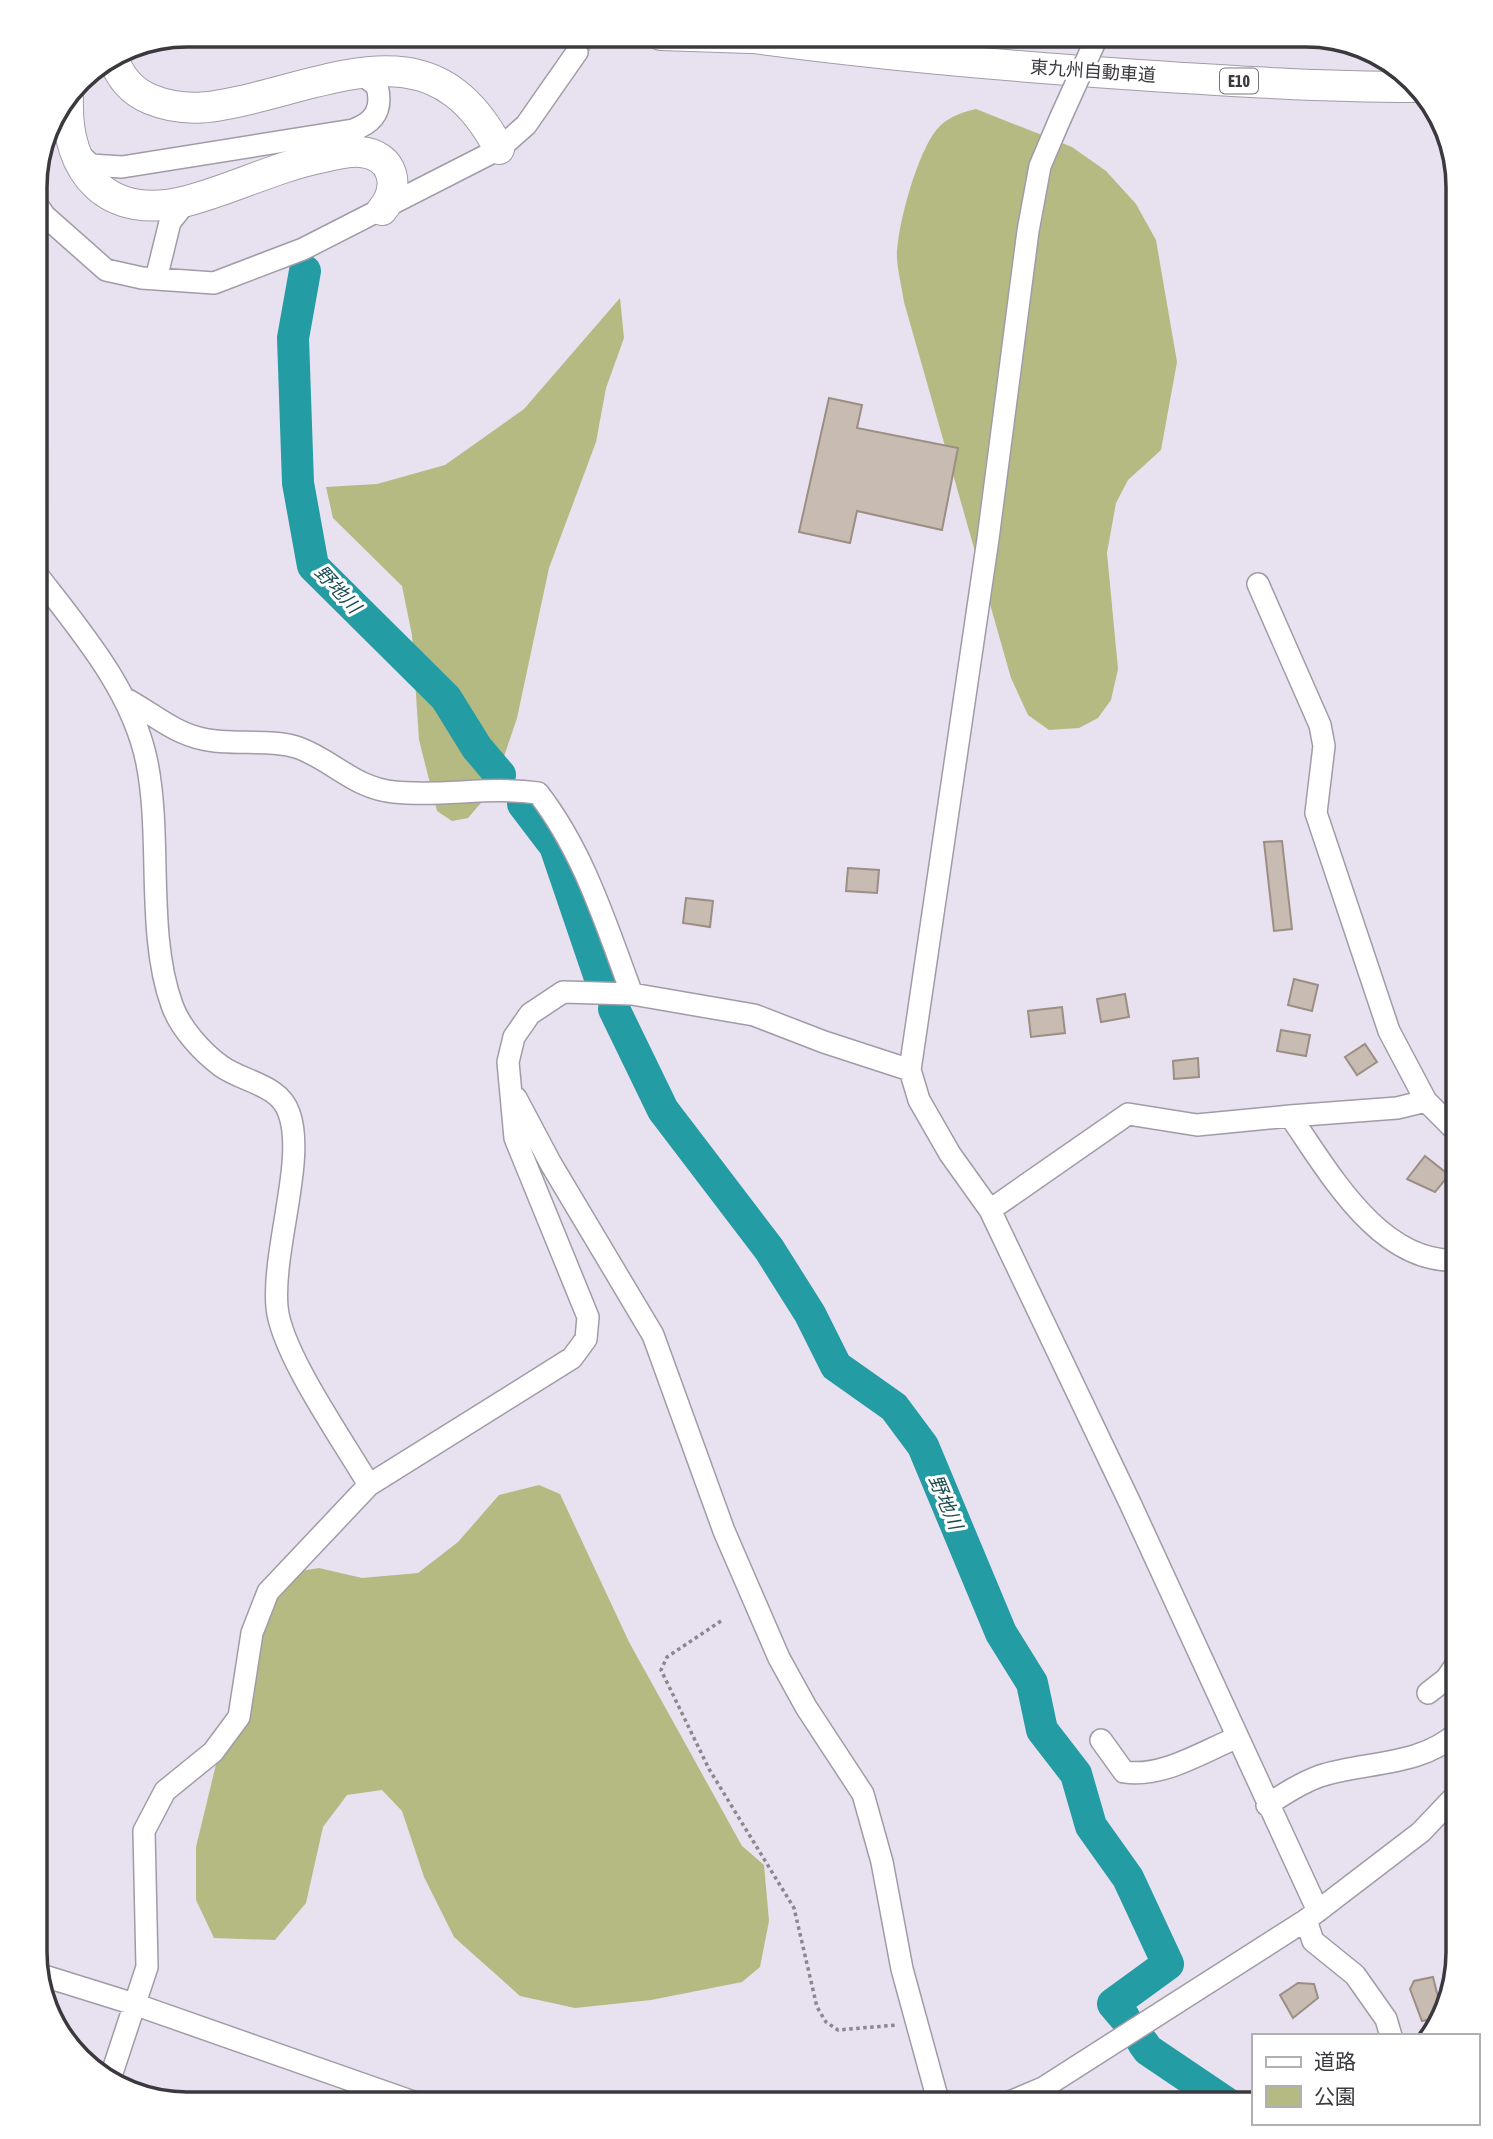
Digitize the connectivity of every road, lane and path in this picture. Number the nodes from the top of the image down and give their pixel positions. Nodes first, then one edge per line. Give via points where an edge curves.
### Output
1 (851, 48) edge
2 (944, 48) edge
3 (1092, 48) edge
4 (578, 52) tunnel mouth
5 (117, 66) edge
6 (1064, 70) junction
7 (359, 72) junction
8 (1403, 87) edge
9 (69, 113) edge
10 (71, 142) junction
11 (499, 149) junction
12 (186, 202) junction
13 (382, 209) junction
14 (48, 219) edge
15 (156, 279) junction
16 (1258, 584) dead end
17 (48, 589) edge
18 (124, 698) junction
19 (632, 994) junction
20 (910, 1070) junction
21 (512, 1090) junction
22 (1426, 1101) junction
23 (1290, 1116) junction
24 (1446, 1121) edge
25 (990, 1210) junction
26 (1446, 1261) edge
27 (369, 1485) junction
28 (721, 1621) dead end
29 (1446, 1679) edge
30 (1428, 1693) dead end
31 (1236, 1738) junction
32 (1101, 1740) dead end
33 (1446, 1740) edge
34 (1268, 1805) junction
35 (1446, 1806) edge
36 (1312, 1915) junction
37 (50, 1978) edge
38 (134, 2004) junction
39 (917, 2023) junction
40 (1390, 2034) edge
41 (113, 2070) edge
42 (382, 2091) edge
43 (936, 2092) edge
44 (1034, 2092) edge

1 - 6 highway, 東九州自動車道 / E10
2 - 6 highway
3 - 20 street, bridge via 1040,166 1028,231
4 - 11 street via 526,125
5 - 7 highway via 124,82 144,96 191,110
6 - 8 highway, 東九州自動車道 / E10
7 - 10 street via 377,86 379,107 365,125 335,135 122,167 91,164
7 - 11 highway via 392,69 447,87 469,102
9 - 10 highway
10 - 12 highway via 87,178 122,202
11 - 13 street
12 - 13 highway via 322,157 363,152 387,163 392,174 391,199
12 - 15 street via 170,222
13 - 15 street via 303,249 214,283
14 - 15 street via 106,270
16 - 22 street via 1320,725 1324,746 1316,813 1389,1031
17 - 18 street
18 - 19 street via 175,731 205,740 298,747 368,788 396,793 512,789 538,793 559,819 581,861
18 - 27 street via 147,762 161,955 172,1006 192,1040 222,1067 271,1090 289,1111 295,1142 276,1272 277,1310 289,1348
19 - 20 street via 754,1015
19 - 21 street via 564,992 530,1014 514,1037 508,1062
20 - 25 street via 931,1122
21 - 27 street via 515,1138 588,1317 586,1339 572,1357
21 - 39 street via 653,1335 724,1531 779,1658 863,1794 883,1861 902,1969
22 - 23 street via 1396,1108
22 - 24 street
23 - 25 street via 1197,1125 1128,1114
23 - 26 street via 1353,1207 1414,1255
25 - 31 street
27 - 38 street via 268,1592 252,1633 239,1717 213,1752 165,1791 144,1831 147,1967
28 - 39 path via 667,1657 660,1670 709,1769 794,1908 817,2007 838,2030
29 - 30 street
31 - 32 street via 1138,1775 1124,1772
31 - 34 street
33 - 34 street via 1426,1753 1321,1776
34 - 36 street
35 - 36 street via 1421,1832
36 - 40 street via 1312,1941 1355,1975
36 - 44 street
37 - 38 street
38 - 41 street
38 - 42 street
39 - 43 street

